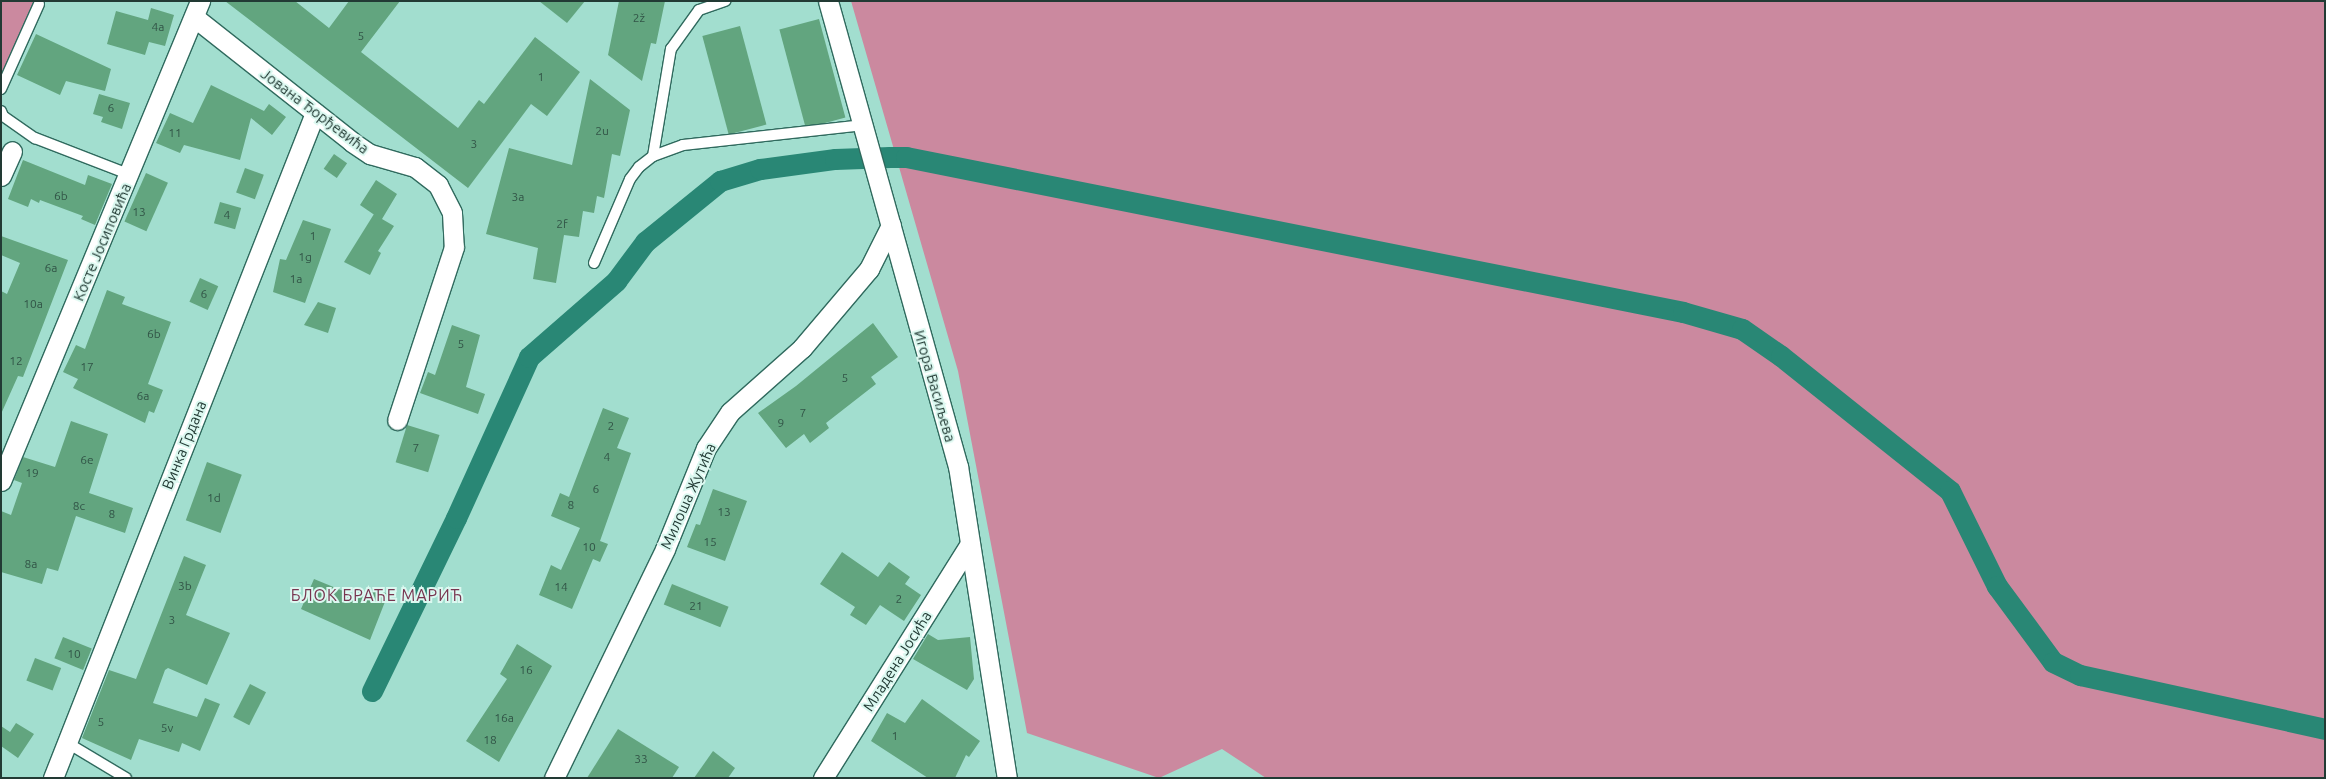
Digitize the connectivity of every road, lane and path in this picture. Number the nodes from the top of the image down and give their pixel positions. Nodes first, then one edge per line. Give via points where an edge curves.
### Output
1 (724, 1) edge
2 (828, 1) edge
3 (38, 4) dead end
4 (197, 9) edge
5 (1, 89) edge
6 (1, 111) edge
7 (315, 113) junction
8 (866, 131) junction
9 (12, 151) dead end
10 (653, 156) junction
11 (130, 174) junction
12 (1, 176) edge
13 (891, 225) junction
14 (594, 263) dead end
15 (397, 420) dead end
16 (1, 481) edge
17 (970, 544) junction
18 (66, 742) junction
19 (53, 778) edge
20 (126, 778) edge
21 (554, 778) edge
22 (823, 778) edge
23 (1007, 778) edge

1 - 10 lane via 699,10 671,49
2 - 8 street, Игора Васиљева
3 - 5 lane
4 - 7 street, Јована Ђорђевића
4 - 11 street, Косте Јосиповића
6 - 11 lane via 3,116 35,138
7 - 15 street, Јована Ђорђевића via 370,154 415,167 438,185 452,213 454,247
7 - 18 street, Винка Грдана
8 - 10 lane via 683,145
8 - 13 street, Игора Васиљева
9 - 12 street
10 - 14 lane via 630,180
11 - 16 street, Косте Јосиповића
13 - 17 street, Игора Васиљева via 958,466
13 - 21 street, Милоша Жутића via 869,269 802,348 730,412 706,448 666,549
17 - 22 street, Младена Јосића
17 - 23 street, Игора Васиљева
18 - 19 street, Винка Грдана
18 - 20 lane

